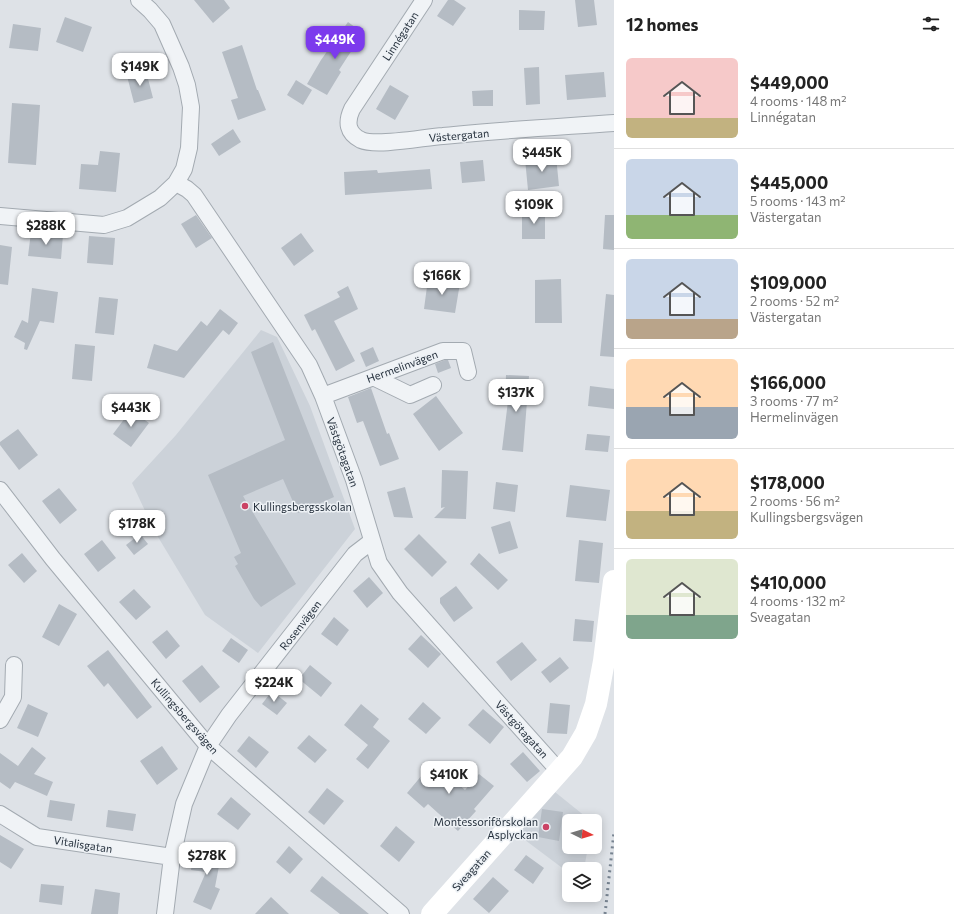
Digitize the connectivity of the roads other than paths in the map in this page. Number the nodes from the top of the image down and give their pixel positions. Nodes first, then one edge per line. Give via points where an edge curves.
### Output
1 (138, 0) edge
2 (424, 0) edge
3 (614, 123) edge
4 (354, 134) joint
5 (176, 183) junction
6 (0, 216) edge
7 (468, 372) dead end
8 (373, 377) junction
9 (433, 385) dead end
10 (322, 396) junction
11 (0, 490) edge
12 (372, 541) junction
13 (614, 581) edge
14 (14, 665) dead end
15 (0, 720) edge
16 (208, 746) junction
17 (559, 771) junction
18 (0, 814) edge
19 (172, 857) junction
20 (165, 914) edge
21 (401, 914) edge
22 (432, 914) edge

1 - 5 street via 162,24 187,85 191,107 189,148 184,169
2 - 4 street, Linnégatan via 352,109 348,119
3 - 4 street, Västergatan via 380,142 368,142
5 - 6 street via 160,198 127,218 104,225
5 - 10 street, Västgötagatan via 194,195 309,365
7 - 8 street, Hermelinvägen via 463,351 443,351
8 - 9 street via 410,395
8 - 10 street, Hermelinvägen
10 - 12 street, Västgötagatan via 354,480
11 - 16 street, Kullingsbergsvägen via 53,560
12 - 16 street, Rosenvägen via 355,554 229,714
12 - 17 street, Västgötagatan via 379,563 400,593
13 - 17 street, Sveagatan via 596,704 586,733 572,757
14 - 15 street via 13,697
16 - 19 street, Rosenvägen via 184,804
16 - 21 street, Kullingsbergsvägen
17 - 22 street, Sveagatan
18 - 19 street, Vitalisgatan via 37,837
19 - 20 street, Rosenvägen

